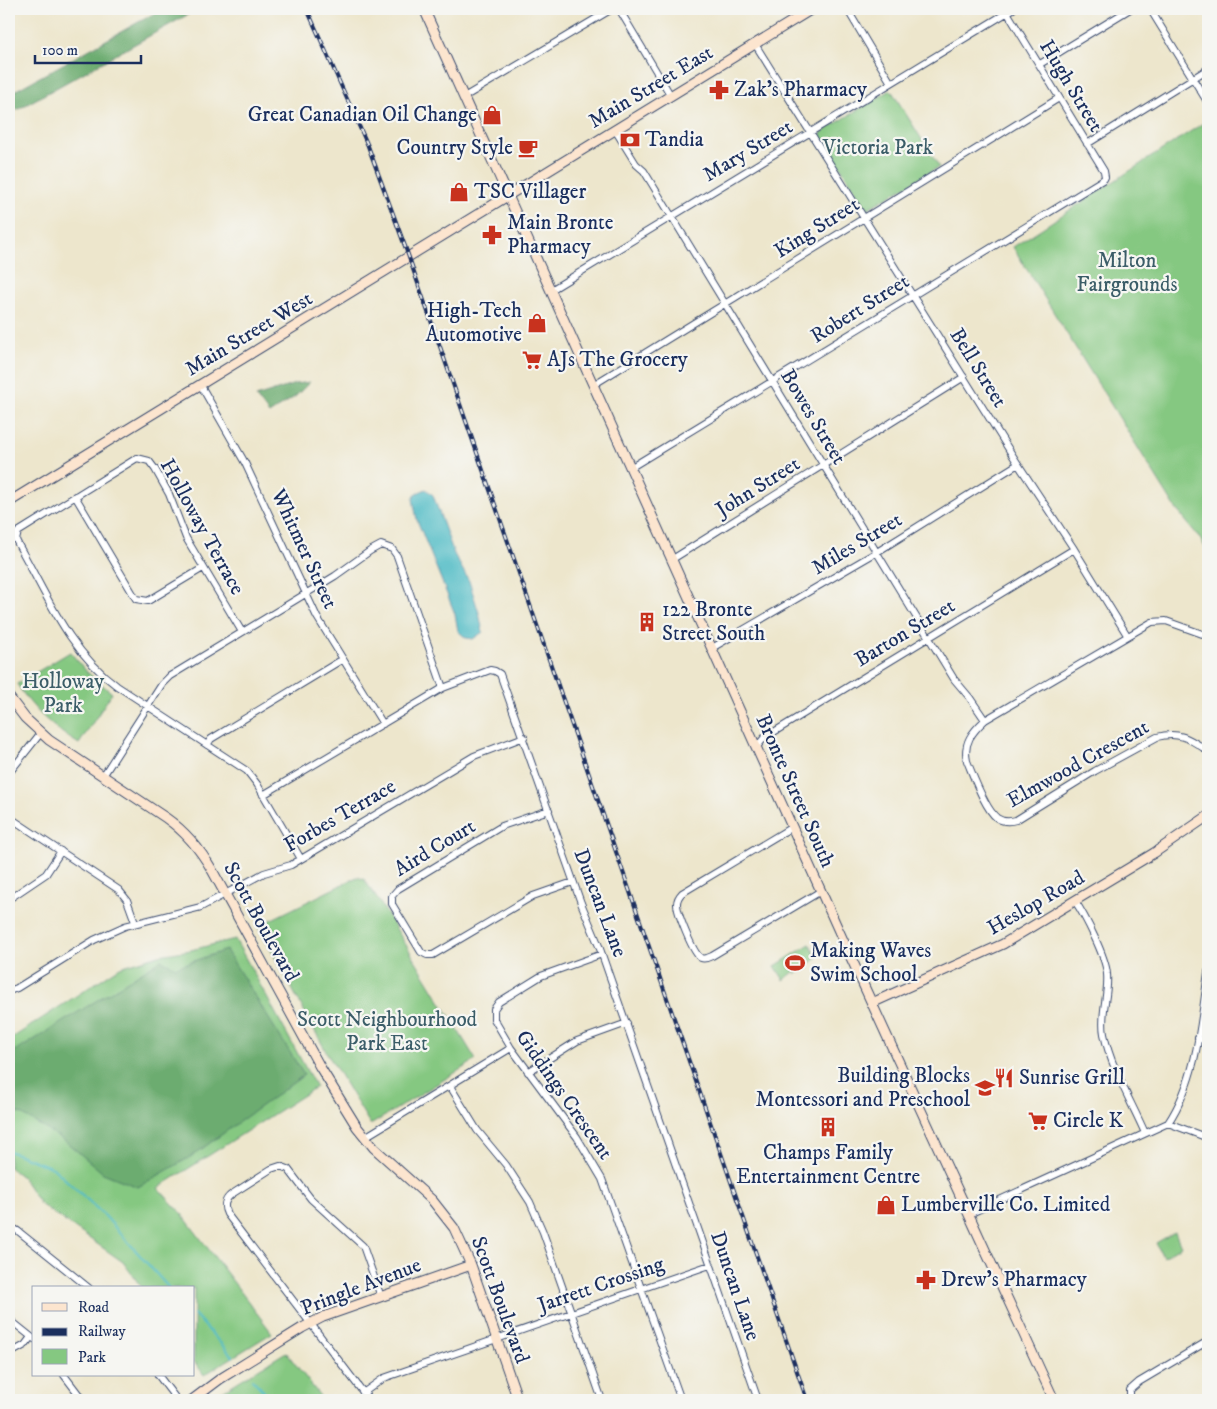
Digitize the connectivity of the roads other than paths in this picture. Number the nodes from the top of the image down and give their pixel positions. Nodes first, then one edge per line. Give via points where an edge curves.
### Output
1 (424, 9) edge
2 (612, 9) edge
3 (619, 9) edge
4 (812, 9) edge
5 (847, 9) edge
6 (1130, 9) edge
7 (1150, 9) edge
8 (1010, 10) edge
9 (755, 44) junction
10 (1040, 64) junction
11 (1208, 69) edge
12 (1193, 78) junction
13 (891, 83) junction
14 (671, 96) junction
15 (464, 97) junction
16 (1059, 98) junction
17 (1208, 103) edge
18 (615, 130) junction
19 (810, 132) junction
20 (1087, 144) junction
21 (1106, 176) joint
22 (507, 196) junction
23 (672, 217) junction
24 (864, 218) junction
25 (551, 290) junction
26 (914, 296) junction
27 (725, 304) junction
28 (964, 377) junction
29 (772, 382) junction
30 (200, 384) junction
31 (593, 385) junction
32 (1018, 464) junction
33 (824, 465) junction
34 (630, 468) junction
35 (75, 496) junction
36 (9, 502) edge
37 (1074, 549) junction
38 (877, 552) junction
39 (671, 560) junction
40 (203, 568) junction
41 (306, 594) junction
42 (242, 632) junction
43 (1127, 635) junction
44 (1208, 636) edge
45 (929, 638) junction
46 (712, 648) junction
47 (343, 659) junction
48 (443, 688) junction
49 (9, 697) edge
50 (148, 706) junction
51 (985, 720) junction
52 (382, 724) junction
53 (40, 734) junction
54 (524, 738) junction
55 (207, 745) junction
56 (756, 748) junction
57 (1208, 751) edge
58 (9, 773) edge
59 (103, 776) junction
60 (263, 795) junction
61 (548, 810) junction
62 (1208, 816) edge
63 (9, 817) edge
64 (792, 827) junction
65 (61, 851) junction
66 (301, 859) junction
67 (573, 882) junction
68 (821, 891) junction
69 (226, 894) junction
70 (9, 899) edge
71 (1075, 901) junction
72 (135, 922) junction
73 (602, 954) junction
74 (1208, 972) edge
75 (9, 991) edge
76 (872, 1003) junction
77 (627, 1023) junction
78 (1198, 1038) junction
79 (1208, 1041) edge
80 (511, 1048) junction
81 (528, 1072) junction
82 (450, 1086) junction
83 (1168, 1123) junction
84 (1145, 1133) junction
85 (365, 1138) junction
86 (1208, 1138) edge
87 (970, 1214) junction
88 (9, 1226) edge
89 (710, 1264) junction
90 (471, 1265) junction
91 (87, 1286) edge
92 (641, 1288) junction
93 (381, 1297) junction
94 (571, 1313) junction
95 (9, 1319) edge
96 (311, 1323) junction
97 (32, 1338) edge
98 (497, 1339) junction
99 (1208, 1341) edge
100 (9, 1354) edge
101 (65, 1376) edge
102 (159, 1376) edge
103 (364, 1392) junction
104 (80, 1399) edge
105 (177, 1400) edge
106 (192, 1400) edge
107 (369, 1400) edge
108 (518, 1400) edge
109 (602, 1400) edge
110 (681, 1400) edge
111 (758, 1400) edge
112 (1054, 1400) edge
113 (1130, 1400) edge

1 - 15 main road, Bronte Street South
2 - 15 street
3 - 14 street
4 - 9 main road, Main Street East
5 - 13 street
6 - 10 street
7 - 12 street
8 - 10 street, Hugh Street
8 - 13 street, Mary Street
9 - 14 main road, Main Street East
9 - 19 street, Bell Street
10 - 16 street, Hugh Street
11 - 12 street
12 - 17 street
12 - 20 street
13 - 19 street, Mary Street
14 - 18 main road, Main Street East
15 - 22 main road, Bronte Street South
16 - 20 street, Hugh Street
16 - 24 street, King Street
18 - 22 main road, Main Street East
18 - 23 street, Bowes Street
19 - 23 street, Mary Street
19 - 24 street, Bell Street
20 - 21 street, Hugh Street
21 - 26 street, Robert Street
22 - 25 main road, Bronte Street South
22 - 30 main road, Main Street West
23 - 25 street, Mary Street
23 - 27 street, Bowes Street
24 - 26 street, Bell Street
24 - 27 street, King Street
25 - 31 main road, Bronte Street South
26 - 28 street, Bell Street
26 - 29 street, Robert Street
27 - 29 street, Bowes Street
27 - 31 street, King Street
28 - 32 street, Bell Street
28 - 33 street, John Street
29 - 33 street, Bowes Street
29 - 34 street, Robert Street
30 - 36 main road, Main Street West
30 - 41 street, Whitmer Street via 245,463
31 - 34 main road, Bronte Street South
32 - 37 street, Bell Street
32 - 38 street, Miles Street
33 - 38 street, Bowes Street
33 - 39 street, John Street
34 - 39 main road, Bronte Street South
35 - 40 street via 136,599 148,601
35 - 40 street, Holloway Terrace via 136,458 149,460 168,490 183,533
35 - 50 street, Holloway Terrace via 18,532 16,540 77,649 100,673
37 - 43 street, Bell Street
37 - 45 street, Barton Street
38 - 45 street, Bowes Street
38 - 46 street, Miles Street
39 - 46 main road, Bronte Street South
40 - 42 street, Holloway Terrace
41 - 42 street
41 - 47 street, Whitmer Street
41 - 48 street via 377,547 392,549
42 - 50 street via 170,676
43 - 44 street via 1159,620
43 - 51 street, Elmwood Crescent
45 - 51 street, Bowes Street
45 - 56 street, Barton Street via 764,738
46 - 56 main road, Bronte Street South
47 - 52 street, Whitmer Street
47 - 55 street via 211,739
48 - 52 street, Duncan Lane
48 - 54 street, Duncan Lane via 490,670 498,672
49 - 53 main road, Scott Boulevard
50 - 55 street, Holloway Terrace
50 - 59 street
51 - 57 street, Elmwood Crescent via 967,743 967,762 991,812 1007,822 1016,820 1157,737 1168,734 1185,736
52 - 60 street, Duncan Lane
53 - 58 street
53 - 59 main road, Scott Boulevard
54 - 61 street, Duncan Lane
54 - 66 street, Forbes Terrace via 474,756
55 - 60 street, Holloway Terrace via 247,771
56 - 64 main road, Bronte Street South
59 - 69 main road, Scott Boulevard via 182,830 203,855
60 - 66 street, Holloway Terrace
61 - 67 street, Duncan Lane
61 - 67 street, Aird Court via 502,826 395,890 392,904 420,952 434,955 533,896
62 - 71 main road, Heslop Road
63 - 65 street
64 - 68 main road, Bronte Street South
64 - 68 street via 678,897 677,905 693,949 700,958 712,956
65 - 70 street via 46,874
65 - 72 street via 119,890 127,900
66 - 69 street, Forbes Terrace via 264,873
67 - 73 street, Duncan Lane
68 - 76 main road, Bronte Street South
69 - 72 street, Forbes Terrace via 197,908
69 - 85 main road, Scott Boulevard via 320,1067
71 - 76 main road, Heslop Road via 1002,944
71 - 84 street via 1095,938 1107,972 1102,1020 1105,1037
72 - 75 street, Forbes Terrace via 94,940
73 - 77 street, Duncan Lane
73 - 80 street, Giddings Crescent via 545,974 499,1002 494,1009 494,1019
74 - 78 street
76 - 87 main road, Bronte Street South
77 - 81 street via 578,1041
77 - 89 street, Duncan Lane
78 - 79 street
78 - 83 street via 1191,1074
80 - 81 street, Giddings Crescent
80 - 82 street
81 - 92 street, Giddings Crescent via 571,1127 597,1169
82 - 85 street
82 - 94 street via 476,1130 506,1165 528,1198
83 - 84 street
83 - 86 street
84 - 87 street
85 - 90 main road, Scott Boulevard via 438,1207 454,1228
87 - 112 main road, Bronte Street South
88 - 91 street
89 - 92 street, Jarrett Crossing
89 - 111 street, Duncan Lane
90 - 93 main road, Pringle Avenue
90 - 98 main road, Scott Boulevard
92 - 94 street, Jarrett Crossing
92 - 110 street, Giddings Crescent
93 - 96 main road, Pringle Avenue
93 - 96 street via 363,1246 311,1199 288,1169 280,1166 271,1169 229,1196 225,1210
94 - 98 street, Jarrett Crossing
94 - 109 street
95 - 97 street
96 - 103 street
96 - 106 main road, Pringle Avenue
97 - 100 street
98 - 103 street, Jarrett Crossing via 384,1378
98 - 108 main road, Scott Boulevard
99 - 113 street via 1139,1382 1130,1390
101 - 104 street
102 - 105 street
103 - 107 street

